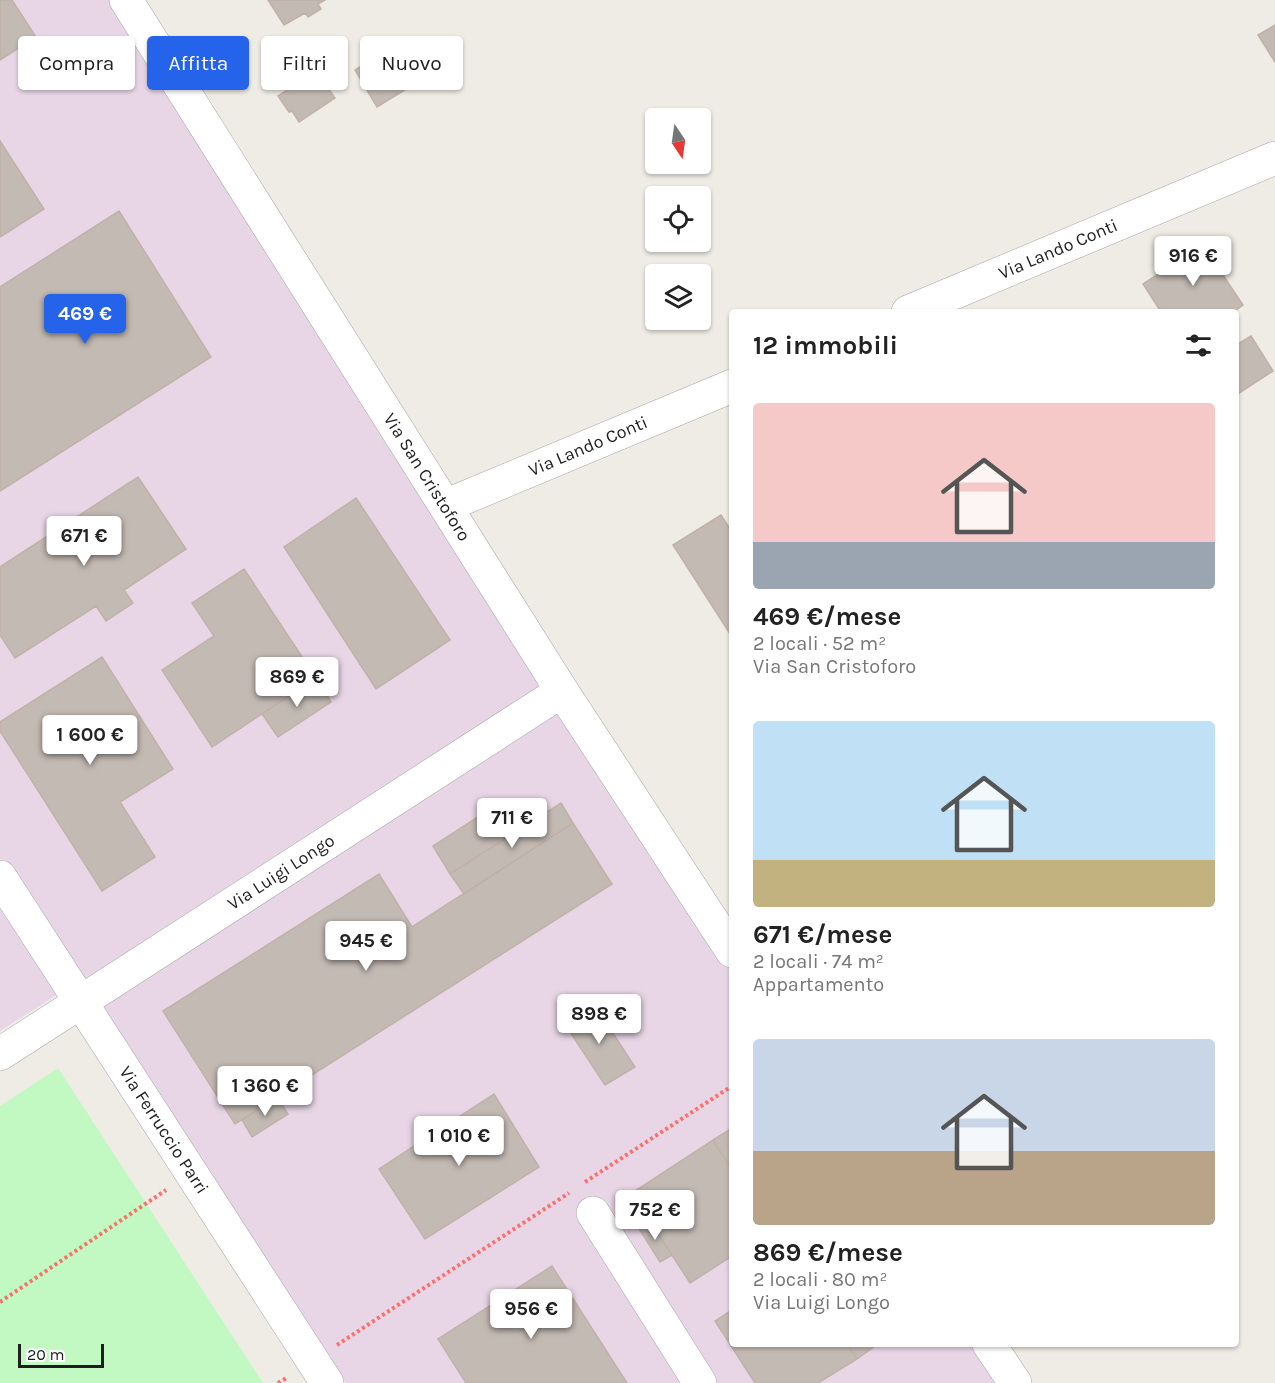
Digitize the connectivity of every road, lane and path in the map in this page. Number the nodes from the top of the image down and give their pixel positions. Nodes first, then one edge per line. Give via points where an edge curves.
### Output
1 (126, 0) edge
2 (1275, 158) edge
3 (915, 309) edge
4 (729, 387) edge
5 (445, 506) junction
6 (562, 691) junction
7 (0, 877) edge
8 (729, 946) edge
9 (80, 1001) junction
10 (0, 1053) edge
11 (729, 1088) edge
12 (192, 1173) junction
13 (582, 1196) junction
14 (0, 1302) edge
15 (991, 1347) edge
16 (320, 1372) edge
17 (700, 1383) edge
18 (1015, 1383) edge

1 - 5 street, Via San Cristoforo
2 - 3 street, Via Lando Conti
4 - 5 street, Via Lando Conti
5 - 6 street, Via San Cristoforo
6 - 8 street, Via San Cristoforo
6 - 9 street, Via Luigi Longo
7 - 9 street, Via Ferruccio Parri
9 - 10 street, Via Luigi Longo
9 - 12 street, Via Ferruccio Parri
11 - 13 path
12 - 14 path
12 - 16 street, Via Ferruccio Parri
13 - 16 path
13 - 17 street
15 - 18 street

